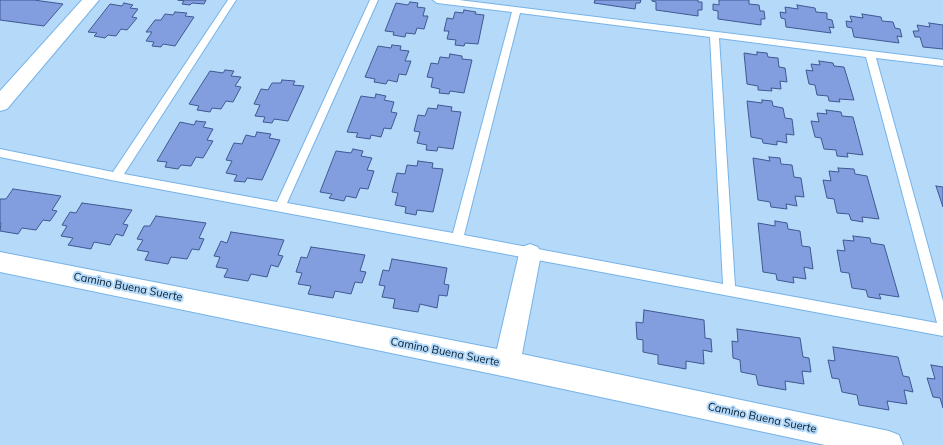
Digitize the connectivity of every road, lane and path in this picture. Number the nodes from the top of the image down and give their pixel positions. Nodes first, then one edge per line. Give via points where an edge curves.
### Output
1 (91, 0) edge
2 (232, 0) edge
3 (374, 0) edge
4 (437, 0) edge
5 (517, 10) junction
6 (714, 35) junction
7 (870, 53) junction
8 (943, 63) edge
9 (0, 104) edge
10 (0, 154) edge
11 (116, 177) junction
12 (280, 207) junction
13 (457, 239) junction
14 (530, 254) junction
15 (0, 262) edge
16 (729, 290) junction
17 (943, 323) edge
18 (943, 330) edge
19 (507, 364) junction
20 (890, 445) edge

1 - 9 street
2 - 11 lane
3 - 12 lane
4 - 5 lane
5 - 6 lane
5 - 13 lane
6 - 7 lane
6 - 16 lane
7 - 8 lane
7 - 17 lane
10 - 11 lane
11 - 12 lane
12 - 13 lane
13 - 14 lane
14 - 16 lane
14 - 19 street
15 - 19 street, Camino Buena Suerte
16 - 18 lane
19 - 20 street, Camino Buena Suerte

